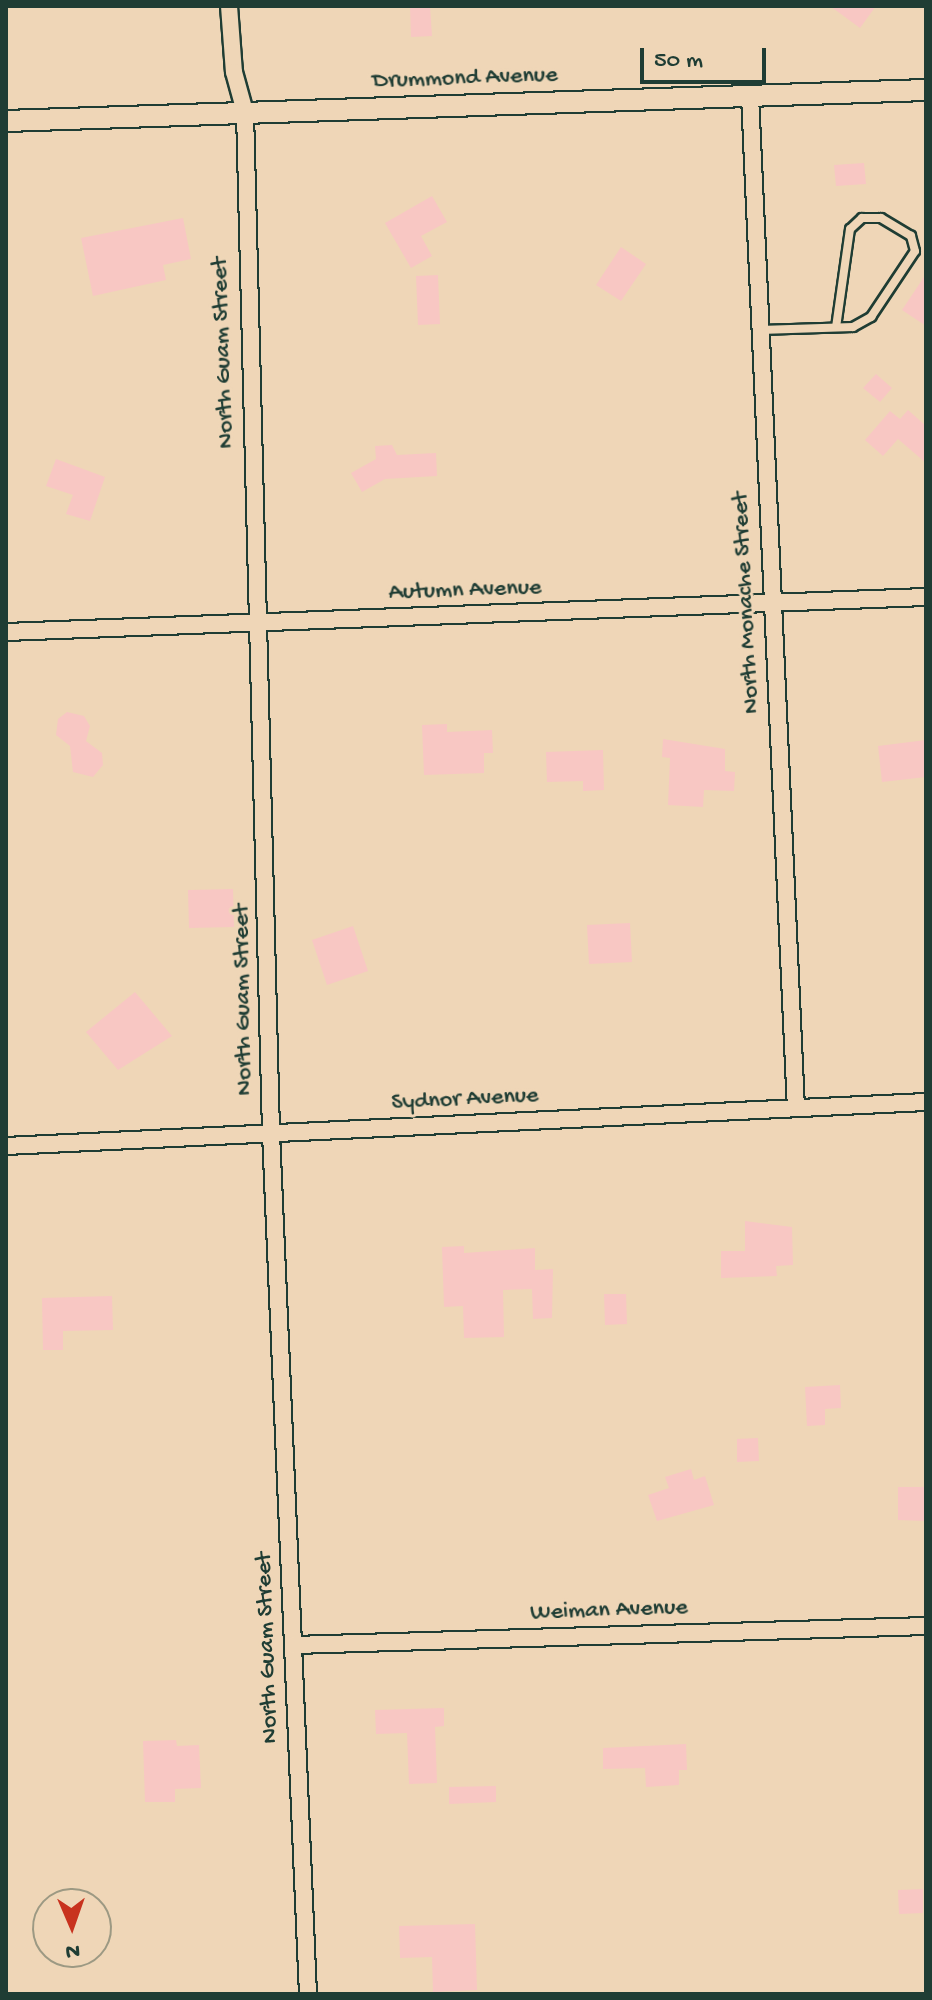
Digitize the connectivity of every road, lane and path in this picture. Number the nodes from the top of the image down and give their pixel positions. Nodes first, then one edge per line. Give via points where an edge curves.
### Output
1 (229, 6) edge
2 (926, 90) edge
3 (750, 96) junction
4 (245, 112) junction
5 (6, 121) edge
6 (836, 327) junction
7 (760, 330) junction
8 (926, 597) edge
9 (770, 603) junction
10 (258, 622) junction
11 (6, 632) edge
12 (926, 1102) edge
13 (796, 1108) junction
14 (271, 1133) junction
15 (6, 1146) edge
16 (926, 1626) edge
17 (294, 1645) junction
18 (308, 1994) edge

1 - 4 street, North Guam Street via 234,72
2 - 3 street, Drummond Avenue
3 - 4 street, Drummond Avenue
3 - 7 street, North Monache Street
4 - 5 street, Drummond Avenue
4 - 10 street, North Guam Street
6 - 6 lane via 871,317 912,258 911,236 881,218 862,218 850,229
6 - 7 lane
7 - 9 street, North Monache Street
8 - 9 street, Autumn Avenue
9 - 10 street, Autumn Avenue
9 - 13 street, North Monache Street
10 - 11 street, Autumn Avenue
10 - 14 street, North Guam Street
12 - 13 street, Sydnor Avenue
13 - 14 street, Sydnor Avenue
14 - 15 street, Sydnor Avenue
14 - 17 street, North Guam Street
16 - 17 street, Weiman Avenue
17 - 18 street, North Guam Street

